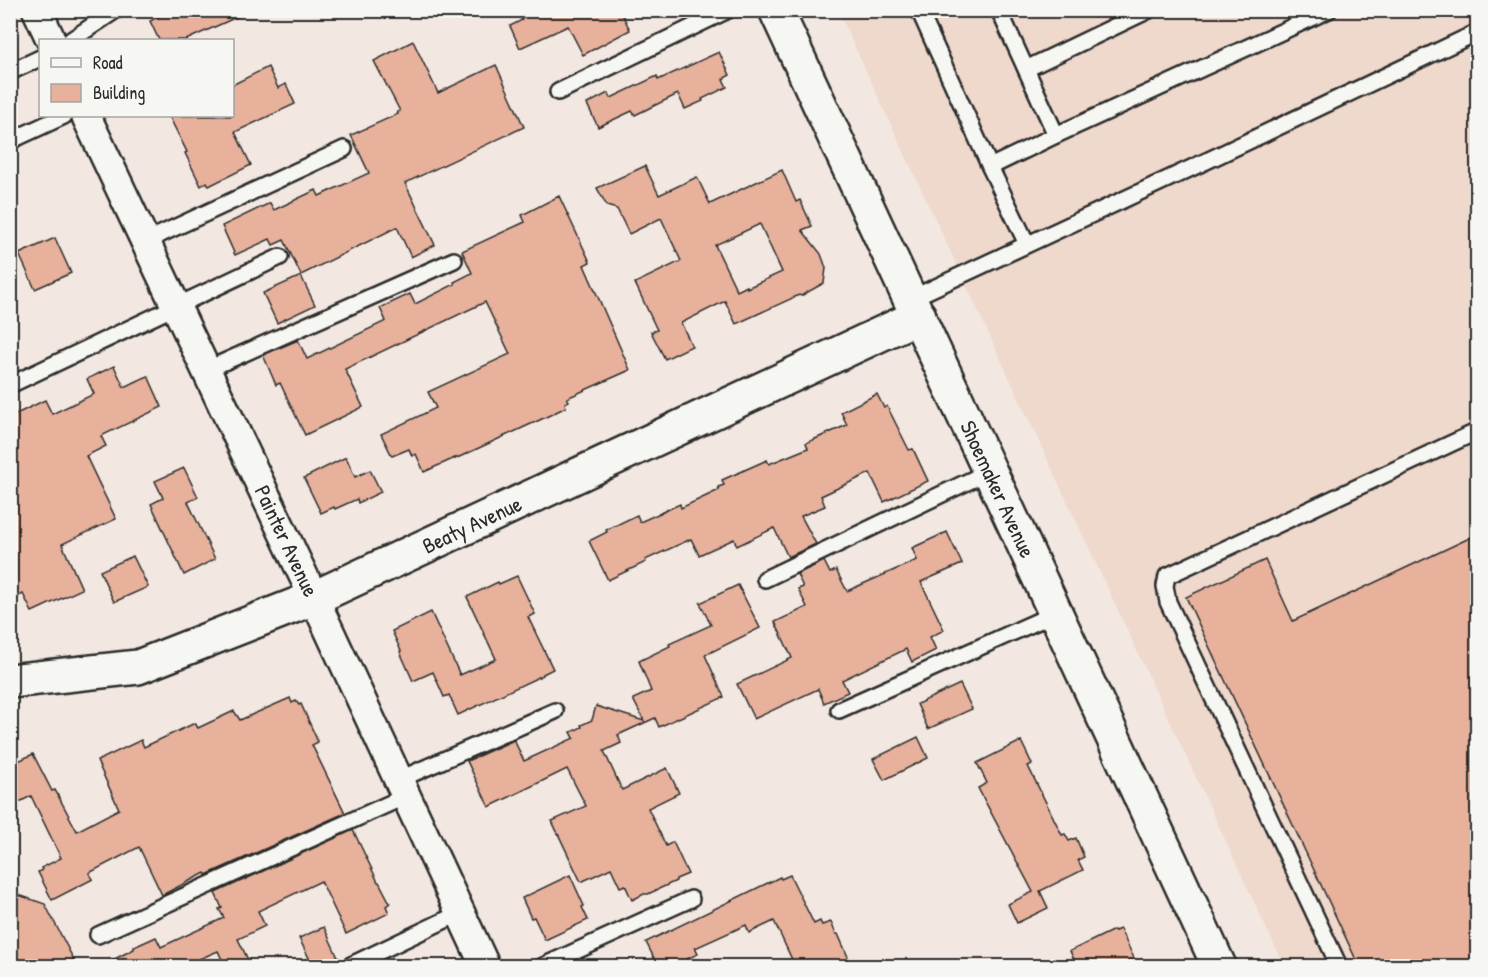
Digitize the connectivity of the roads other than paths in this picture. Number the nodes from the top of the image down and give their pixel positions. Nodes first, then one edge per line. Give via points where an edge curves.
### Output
1 (37, 10) edge
2 (116, 10) edge
3 (728, 10) edge
4 (776, 10) edge
5 (919, 10) edge
6 (999, 10) edge
7 (1149, 10) edge
8 (1329, 10) edge
9 (1478, 32) edge
10 (51, 39) edge
11 (72, 39) edge
12 (39, 58) edge
13 (1026, 69) junction
14 (10, 72) edge
15 (558, 92) dead end
16 (62, 117) edge
17 (87, 117) edge
18 (1056, 135) junction
19 (10, 141) edge
20 (344, 149) dead end
21 (990, 167) junction
22 (146, 242) junction
23 (1027, 244) junction
24 (280, 257) dead end
25 (454, 260) dead end
26 (176, 306) junction
27 (914, 307) junction
28 (206, 370) junction
29 (10, 385) edge
30 (1478, 431) edge
31 (990, 471) junction
32 (765, 579) dead end
33 (314, 598) junction
34 (1056, 613) junction
35 (10, 681) edge
36 (839, 710) dead end
37 (555, 711) dead end
38 (402, 788) junction
39 (691, 899) dead end
40 (460, 913) junction
41 (98, 934) dead end
42 (350, 966) edge
43 (485, 966) edge
44 (543, 966) edge
45 (1219, 966) edge
46 (1340, 966) edge

1 - 10 street
2 - 11 lane
3 - 15 lane
4 - 27 main road, Shoemaker Avenue
5 - 21 lane
6 - 13 lane
7 - 13 lane
8 - 18 lane
9 - 23 lane
12 - 14 lane
13 - 18 lane
16 - 19 lane
17 - 22 street, Painter Avenue
18 - 21 lane
20 - 22 lane
21 - 23 lane
22 - 26 street, Painter Avenue
23 - 27 lane
24 - 26 lane
25 - 28 lane
26 - 28 street, Painter Avenue
26 - 29 lane
27 - 31 main road, Shoemaker Avenue
27 - 33 main road, Beaty Avenue
28 - 33 street, Painter Avenue
30 - 46 lane via 1167,576 1168,602
31 - 32 lane
31 - 34 main road, Shoemaker Avenue
33 - 35 main road, Beaty Avenue via 138,667
33 - 38 street, Painter Avenue
34 - 36 lane
34 - 45 main road, Shoemaker Avenue
37 - 38 lane
38 - 40 street, Painter Avenue
38 - 41 lane
39 - 44 lane
40 - 42 lane
40 - 43 street, Painter Avenue

